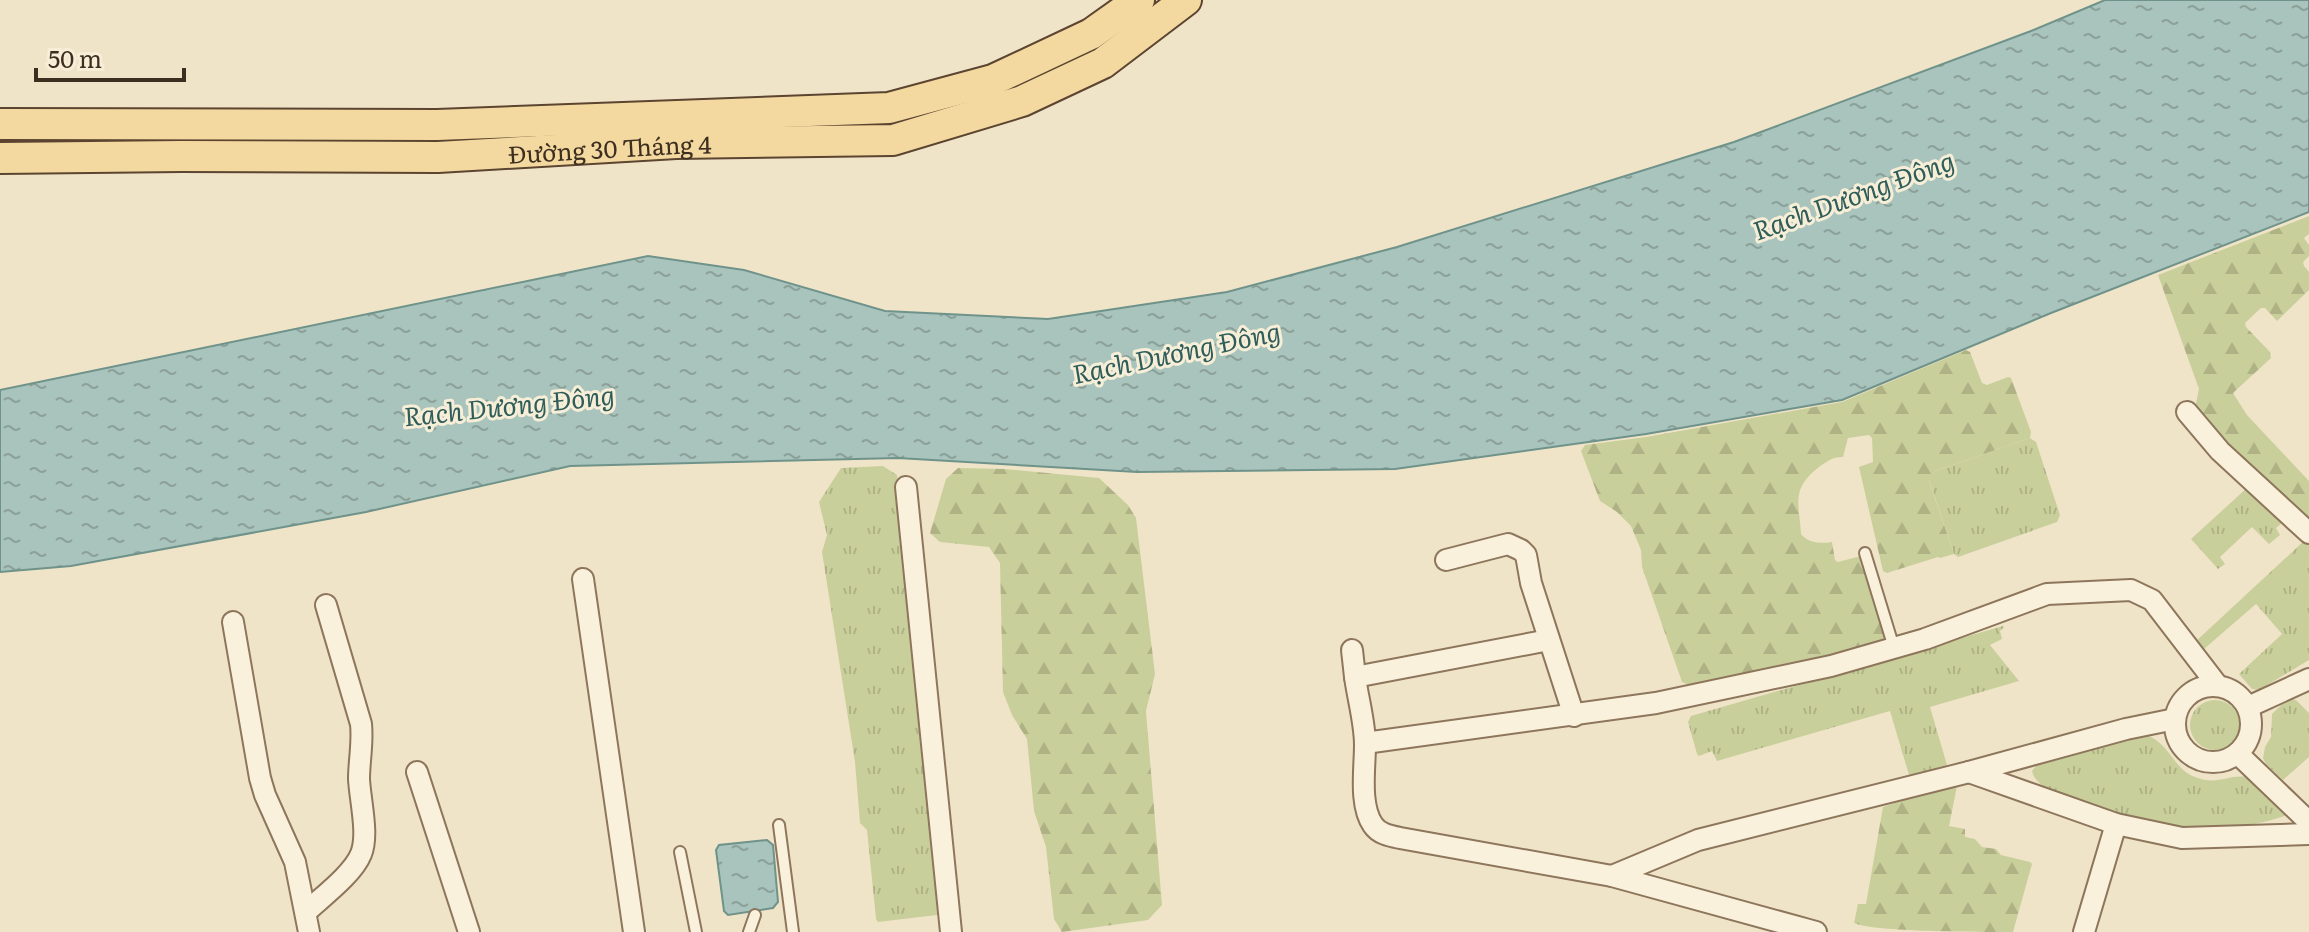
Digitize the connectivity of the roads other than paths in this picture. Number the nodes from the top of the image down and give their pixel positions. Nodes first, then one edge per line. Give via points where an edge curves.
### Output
1 (1139, 0) edge
2 (1186, 0) edge
3 (889, 108) junction
4 (0, 124) edge
5 (437, 125) junction
6 (893, 140) junction
7 (438, 157) junction
8 (0, 158) edge
9 (2187, 412) dead end
10 (906, 487) dead end
11 (2309, 533) edge
12 (1865, 553) dead end
13 (1446, 560) dead end
14 (583, 579) dead end
15 (326, 605) dead end
16 (233, 622) dead end
17 (1549, 640) junction
18 (1894, 648) junction
19 (1352, 650) dead end
20 (1355, 677) junction
21 (2309, 679) edge
22 (2218, 686) junction
23 (2248, 707) junction
24 (1574, 716) junction
25 (2175, 719) junction
26 (1365, 743) junction
27 (2238, 754) junction
28 (417, 772) dead end
29 (1969, 772) junction
30 (2309, 822) edge
31 (2116, 824) junction
32 (779, 825) dead end
33 (2309, 834) edge
34 (680, 852) dead end
35 (1612, 876) junction
36 (755, 915) dead end
37 (307, 922) edge
38 (469, 932) edge
39 (634, 932) edge
40 (696, 932) edge
41 (749, 932) edge
42 (793, 932) edge
43 (951, 932) edge
44 (1816, 932) edge
45 (2084, 932) edge

1 - 3 main road, Đường 30 Tháng 4 via 1091,34 993,80
2 - 6 main road, Đường 30 Tháng 4 via 1103,63 1022,101
3 - 5 main road, Đường 30 Tháng 4
3 - 6 main road
4 - 5 main road, Đường 30 Tháng 4
5 - 7 main road
6 - 7 main road, Đường 30 Tháng 4 via 676,143
7 - 8 main road, Đường 30 Tháng 4
9 - 11 street via 2220,451
10 - 43 street
12 - 18 lane
13 - 17 street via 1508,544 1521,550
14 - 39 street
15 - 37 street via 361,724 364,842 352,868
16 - 37 street via 260,778 295,862
17 - 20 street
17 - 24 street
18 - 22 street via 2047,594 2131,590 2152,600
18 - 24 street via 1817,669
19 - 20 street
20 - 26 street
21 - 23 street
22 - 23 street
22 - 25 street via 2195,689 2180,703
23 - 27 street via 2252,732
24 - 26 street
25 - 27 street via 2178,739 2195,759 2216,763
25 - 29 street
26 - 35 street via 1368,817 1384,834
27 - 30 street
28 - 38 street
29 - 31 street
29 - 35 street via 1698,840
31 - 33 street via 2182,838
31 - 45 street
32 - 42 lane
34 - 40 lane
35 - 44 street
36 - 41 lane

